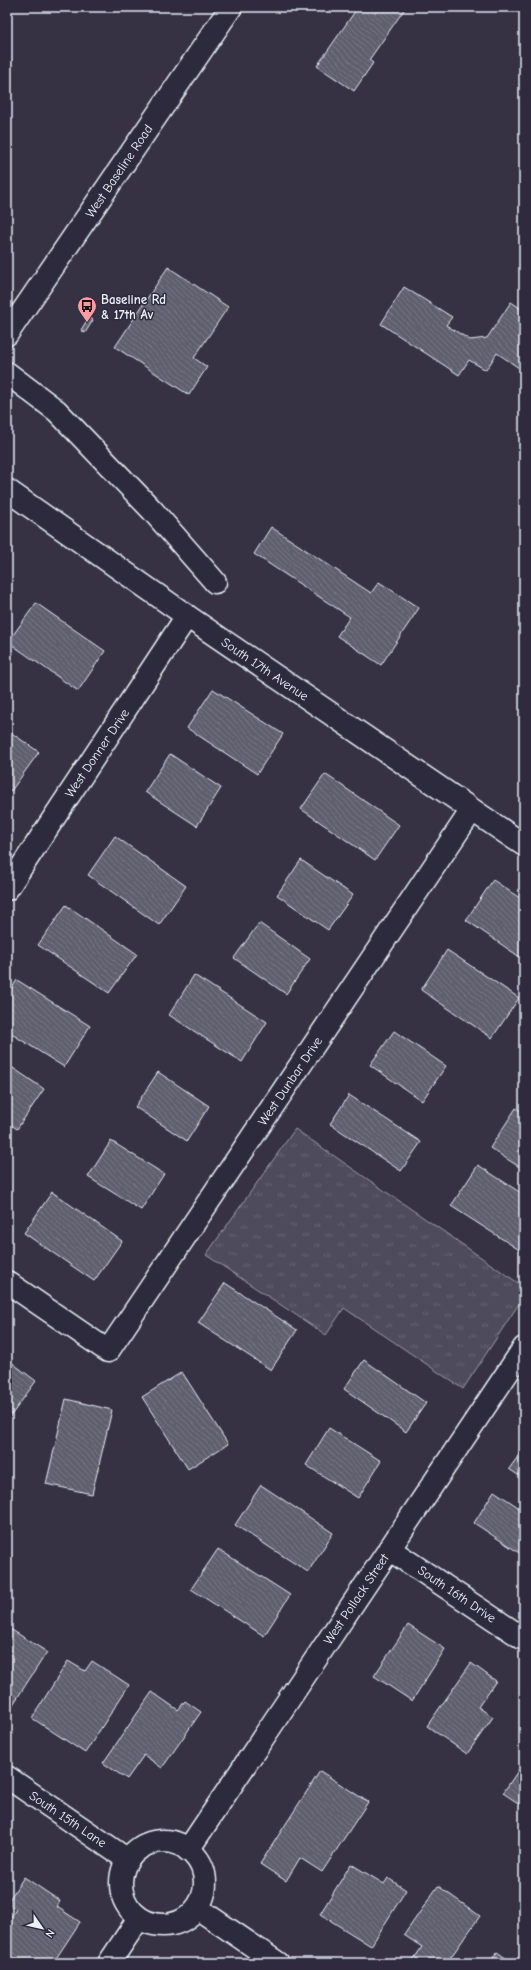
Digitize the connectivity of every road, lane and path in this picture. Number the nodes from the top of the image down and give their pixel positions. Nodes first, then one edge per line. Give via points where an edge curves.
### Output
1 (231, 7) edge
2 (7, 334) edge
3 (7, 373) edge
4 (7, 490) edge
5 (215, 582) dead end
6 (188, 616) junction
7 (472, 810) junction
8 (524, 845) edge
9 (7, 889) edge
10 (7, 1282) edge
11 (524, 1348) edge
12 (389, 1549) junction
13 (524, 1639) edge
14 (7, 1777) edge
15 (188, 1850) junction
16 (128, 1860) junction
17 (197, 1908) junction
18 (139, 1918) junction
19 (109, 1963) edge
20 (278, 1963) edge

1 - 2 street, West Baseline Road
3 - 5 street via 57,411 152,510
4 - 6 street, South 17th Avenue
6 - 7 street, South 17th Avenue
6 - 9 street, West Donner Drive
7 - 8 street, South 17th Avenue
7 - 10 street, West Dunbar Drive via 108,1351
11 - 12 street, West Pollack Street
12 - 13 street, South 16th Drive
12 - 15 street, West Pollack Street
14 - 16 street, South 15th Lane
15 - 16 street via 173,1843 156,1842 146,1845
15 - 17 street via 196,1857 204,1877 202,1898
16 - 18 street via 121,1885 130,1909
17 - 18 street via 188,1917 164,1926
17 - 20 street
18 - 19 street

